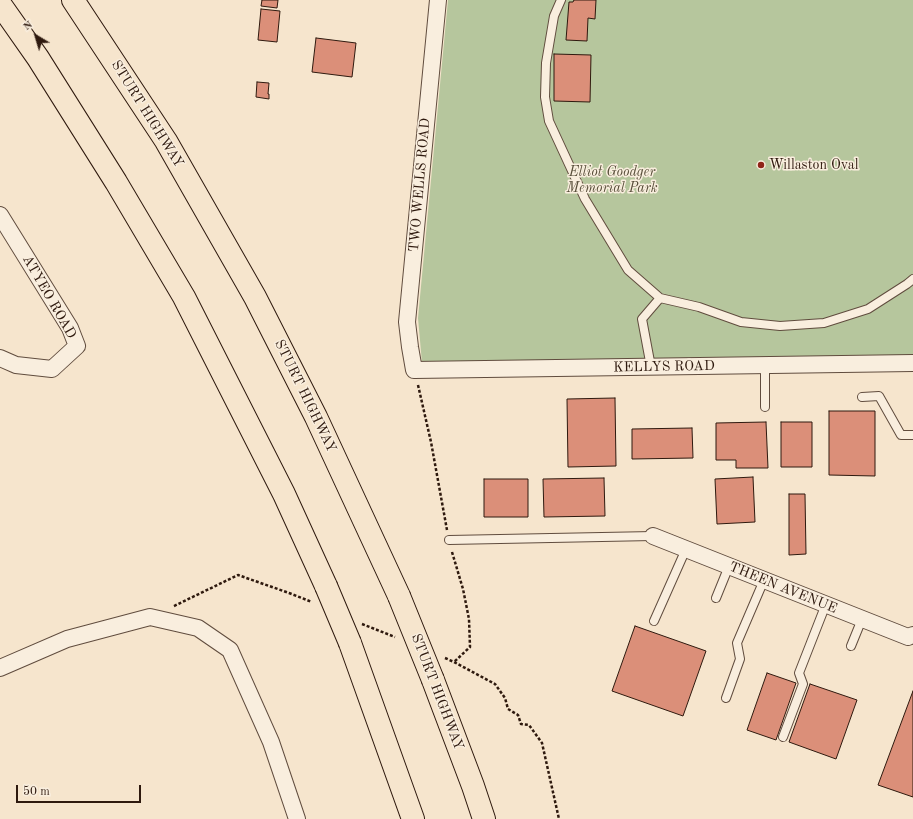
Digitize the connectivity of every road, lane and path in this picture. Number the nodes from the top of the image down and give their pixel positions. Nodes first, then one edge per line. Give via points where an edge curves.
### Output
1 (73, 0) edge
2 (438, 0) edge
3 (561, 0) edge
4 (0, 4) edge
5 (0, 215) edge
6 (913, 279) edge
7 (660, 298) junction
8 (0, 358) edge
9 (913, 363) edge
10 (764, 365) junction
11 (651, 367) junction
12 (414, 370) junction
13 (862, 397) dead end
14 (765, 408) dead end
15 (913, 435) edge
16 (653, 536) joint
17 (449, 540) junction
18 (686, 549) junction
19 (729, 566) junction
20 (764, 580) junction
21 (322, 596) junction
22 (716, 598) dead end
23 (826, 604) junction
24 (150, 617) junction
25 (862, 619) junction
26 (654, 621) dead end
27 (361, 623) dead end
28 (913, 636) edge
29 (397, 638) dead end
30 (850, 646) dead end
31 (439, 656) dead end
32 (454, 662) junction
33 (0, 668) edge
34 (726, 698) dead end
35 (783, 737) dead end
36 (297, 819) edge
37 (413, 819) edge
38 (484, 819) edge
39 (559, 819) edge

1 - 38 highway, STURT HIGHWAY, bridge via 166,141 255,297 316,417 399,596
2 - 12 street, TWO WELLS ROAD via 407,322
3 - 7 lane via 554,16 546,63 545,97 549,121 585,199 628,270
4 - 21 highway via 38,58 116,182 184,297 284,494
5 - 8 street, ATYEO ROAD via 70,328 78,346 52,368 16,365
6 - 7 lane via 868,309 824,323 788,326 741,322 699,307
7 - 11 lane via 642,318
9 - 10 street, KELLYS ROAD
10 - 11 street, KELLYS ROAD
10 - 14 lane
11 - 12 street, KELLYS ROAD
12 - 17 path via 431,442
13 - 15 lane via 879,396 901,435
16 - 17 lane
16 - 18 street, THEEN AVENUE
17 - 32 path via 469,619 470,647
18 - 19 street, THEEN AVENUE
18 - 26 lane
19 - 20 street, THEEN AVENUE
19 - 22 lane
20 - 23 street, THEEN AVENUE
20 - 34 lane via 737,643 740,660
21 - 24 path via 289,593 238,576
21 - 37 highway, bridge via 350,643
23 - 25 street, THEEN AVENUE
23 - 35 lane via 799,673 803,684
24 - 33 street via 67,639
24 - 36 street via 198,628 230,650 271,742
25 - 28 street, THEEN AVENUE via 908,637
25 - 30 lane
27 - 29 path
31 - 32 path
32 - 39 path via 494,684 505,698 508,709 518,715 520,724 529,725 542,743

